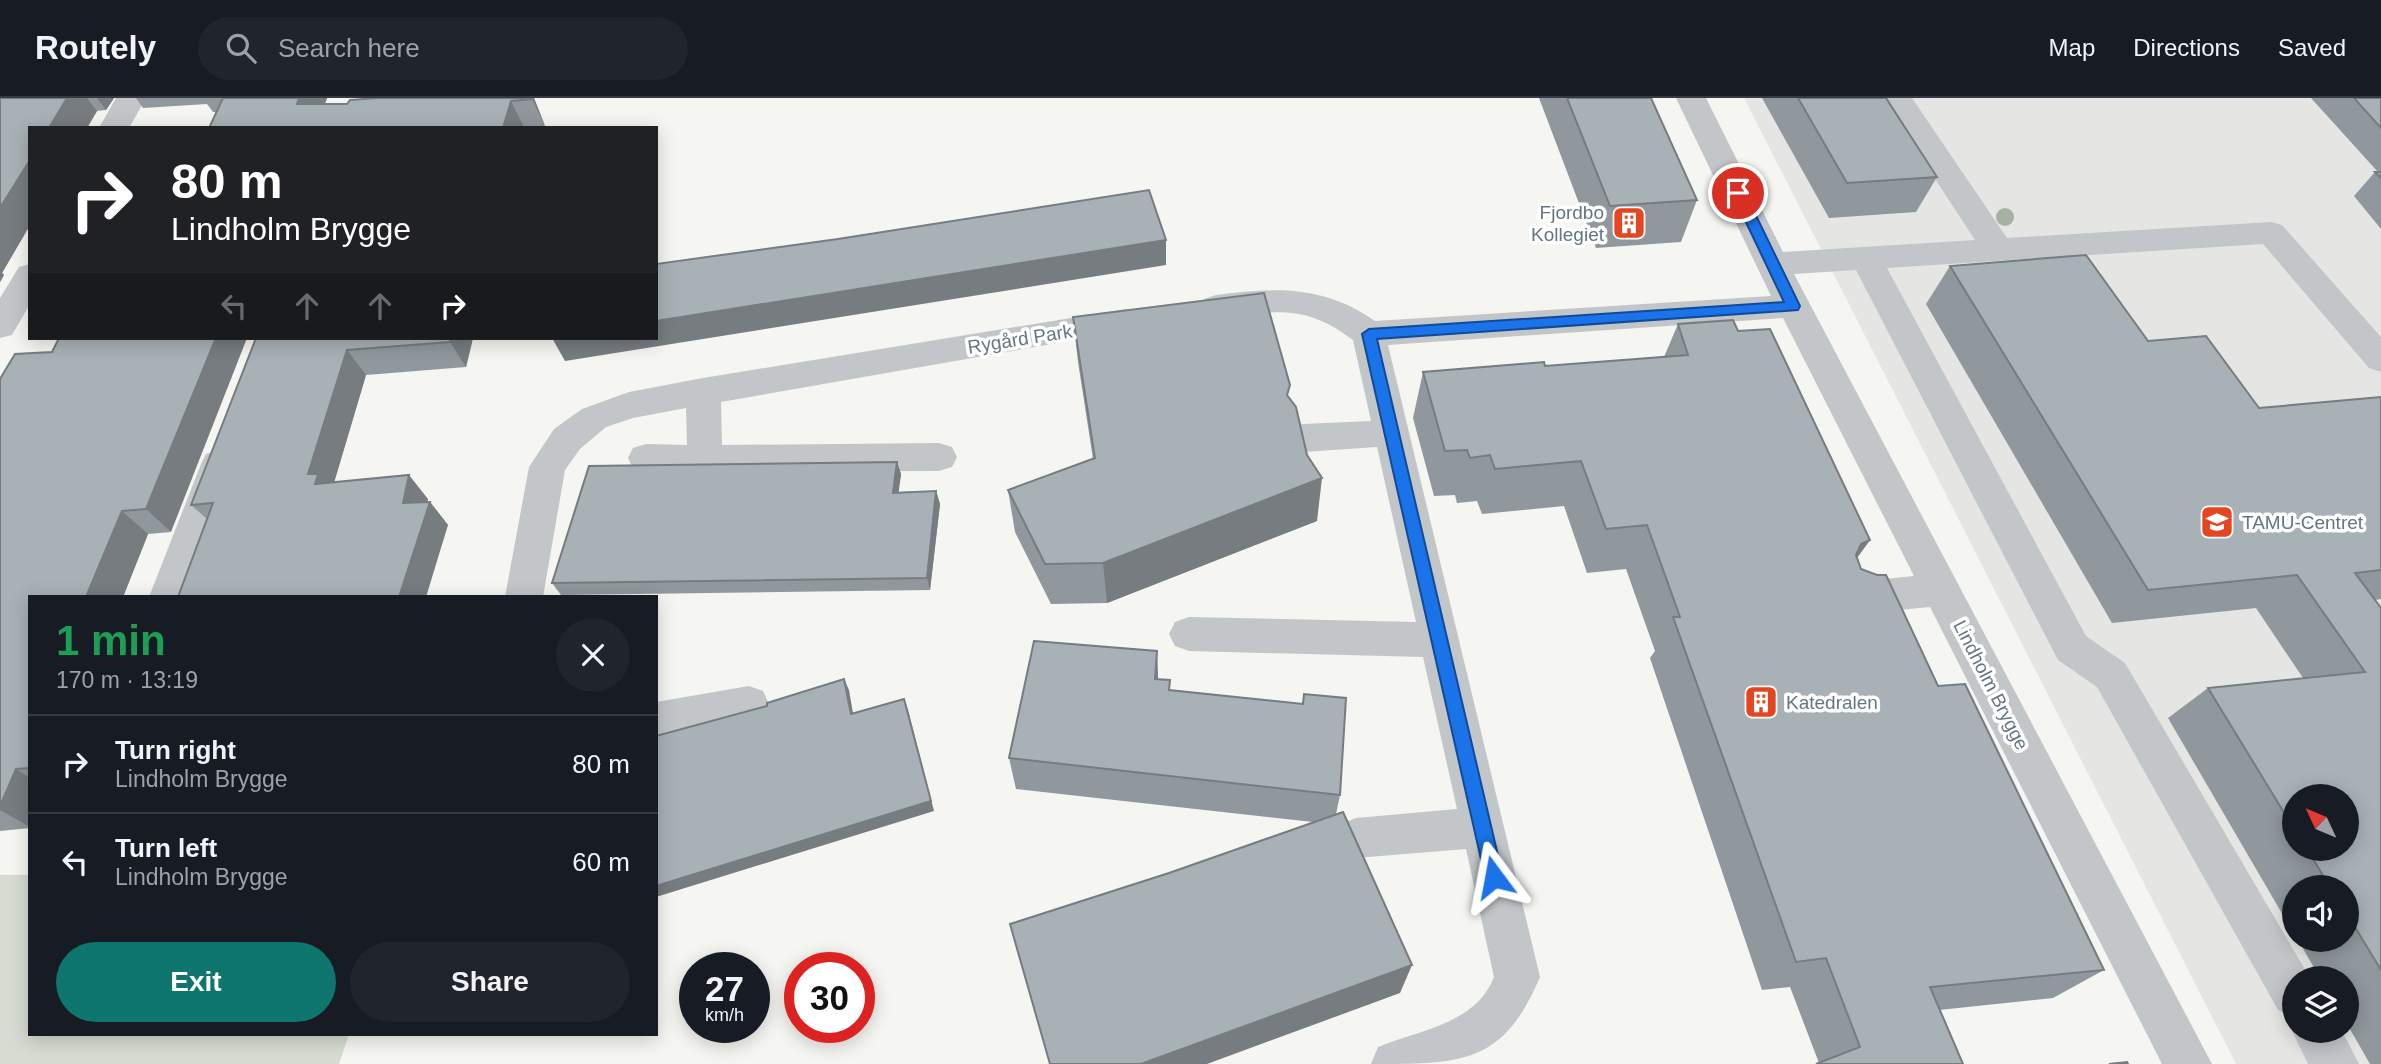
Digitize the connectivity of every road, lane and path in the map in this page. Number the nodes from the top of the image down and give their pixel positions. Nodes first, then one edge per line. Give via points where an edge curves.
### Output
1 (131, 98) edge
2 (1691, 98) edge
3 (1897, 98) edge
4 (115, 126) edge
5 (1998, 250) junction
6 (1866, 259) junction
7 (1774, 264) junction
8 (28, 278) edge
9 (1793, 306) junction
10 (0, 327) edge
11 (1369, 334) junction
12 (2381, 359) edge
13 (703, 391) junction
14 (232, 428) edge
15 (1392, 433) junction
16 (1303, 438) edge
17 (939, 457) dead end
18 (646, 458) dead end
19 (705, 459) junction
20 (1941, 590) junction
21 (169, 595) edge
22 (524, 595) edge
23 (1846, 599) edge
24 (1189, 634) dead end
25 (1440, 640) junction
26 (749, 704) dead end
27 (658, 720) edge
28 (1483, 827) junction
29 (1356, 838) edge
30 (2282, 972) edge
31 (2323, 1043) edge
32 (1395, 1064) edge
33 (2188, 1064) edge
34 (2335, 1064) edge

1 - 4 street
2 - 7 street, Lindholm Brygge
3 - 5 street
5 - 6 street
5 - 12 street via 2271,233
6 - 7 street
6 - 30 street via 2072,648 2111,675
7 - 9 street, Lindholm Brygge
8 - 10 street
9 - 11 street
9 - 20 street, Lindholm Brygge
11 - 13 street, Rygård Park via 1345,315 1287,298
11 - 15 street
13 - 19 street
13 - 22 street, Rygård Park via 629,405 594,418 567,439 547,467
14 - 21 street
15 - 16 street
15 - 25 street
17 - 19 street
18 - 19 street
20 - 23 street
20 - 33 street, Lindholm Brygge
24 - 25 street
25 - 28 street
26 - 27 street
28 - 29 street
28 - 32 street via 1517,976 1511,997 1499,1015 1470,1039
31 - 34 street

